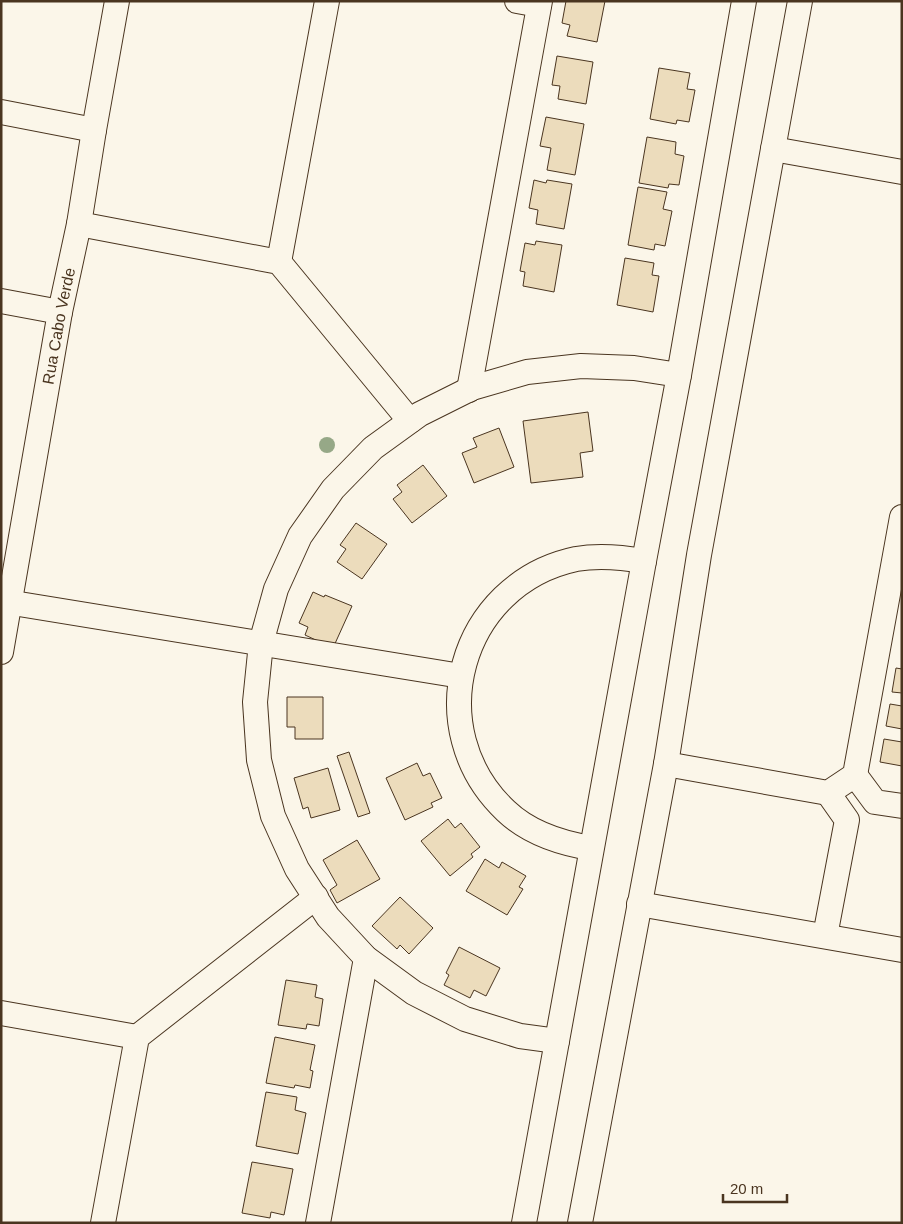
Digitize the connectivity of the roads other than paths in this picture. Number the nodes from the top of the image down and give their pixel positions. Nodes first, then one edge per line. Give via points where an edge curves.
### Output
1 (117, 1) edge
2 (327, 1) edge
3 (744, 1) edge
4 (800, 1) edge
5 (807, 1) edge
6 (532, 3) edge
7 (795, 31) junction
8 (1, 112) edge
9 (94, 130) junction
10 (773, 149) junction
11 (902, 172) edge
12 (79, 224) junction
13 (279, 262) junction
14 (1, 301) edge
15 (60, 312) junction
16 (679, 375) junction
17 (469, 390) junction
18 (410, 421) junction
19 (902, 518) edge
20 (644, 561) junction
21 (6, 602) edge
22 (261, 643) junction
23 (1, 652) edge
24 (461, 676) junction
25 (666, 764) junction
26 (854, 775) junction
27 (828, 793) junction
28 (875, 802) junction
29 (902, 806) edge
30 (847, 820) junction
31 (591, 848) junction
32 (316, 897) junction
33 (639, 904) junction
34 (826, 936) junction
35 (902, 950) edge
36 (366, 958) junction
37 (1, 1013) edge
38 (137, 1037) junction
39 (557, 1041) junction
40 (104, 1223) edge
41 (318, 1223) edge
42 (524, 1223) edge
43 (580, 1223) edge

1 - 9 street, Rua Cabo Verde
2 - 13 street
3 - 16 street
4 - 7 street
5 - 7 street
6 - 17 street
7 - 10 street
8 - 9 street
9 - 12 street, Rua Cabo Verde
10 - 11 street
10 - 25 street via 699,555
12 - 13 street
12 - 15 street, Rua Cabo Verde
13 - 18 street
14 - 15 street
15 - 21 street, Rua Cabo Verde
16 - 17 street via 634,368 581,366 527,372
16 - 20 street
17 - 18 street
18 - 22 street via 374,448 333,489 300,536 276,589
19 - 26 street
20 - 24 street via 600,556 576,559 530,577 492,609 478,629
20 - 31 street
21 - 22 street
21 - 23 street, Rua Cabo Verde
22 - 24 street
22 - 32 street via 255,702 260,760 273,816 297,868
24 - 31 street via 458,701 466,750 490,794 507,812 549,838
25 - 27 street
25 - 33 street
26 - 27 street
26 - 28 street
27 - 30 street
28 - 29 street
28 - 30 street
30 - 34 street
31 - 39 street
32 - 36 street via 328,916
32 - 38 street
33 - 34 street
33 - 43 street
34 - 35 street
36 - 39 street via 414,993 465,1019 520,1036
36 - 41 street
37 - 38 street
38 - 40 street
39 - 42 street

